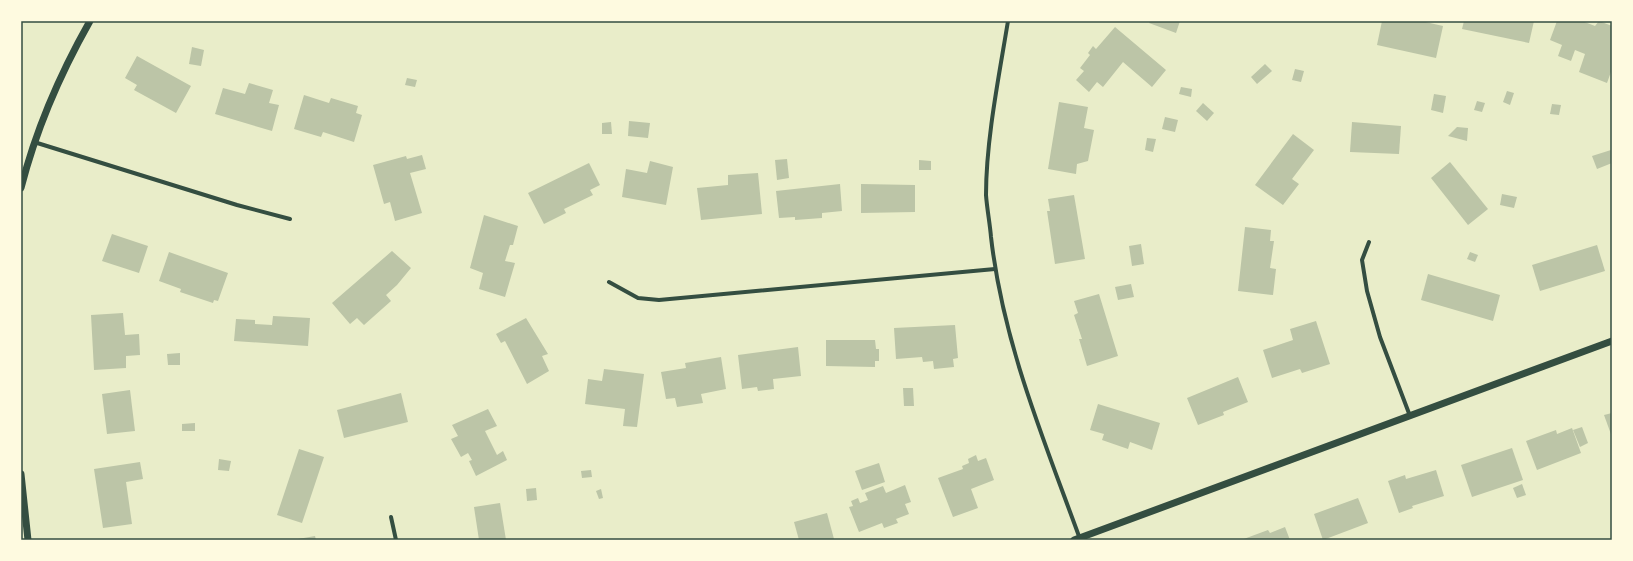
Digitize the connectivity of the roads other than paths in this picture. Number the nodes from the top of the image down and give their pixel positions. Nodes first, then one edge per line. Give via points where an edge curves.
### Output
1 (90, 21) edge
2 (1008, 21) edge
3 (34, 142) junction
4 (21, 188) edge
5 (290, 219) dead end
6 (1369, 242) dead end
7 (995, 269) junction
8 (610, 282) dead end
9 (1612, 341) edge
10 (1410, 416) junction
11 (21, 474) edge
12 (391, 517) dead end
13 (1078, 539) edge
14 (28, 540) edge
15 (396, 540) edge

1 - 3 street via 53,94
2 - 7 street via 989,148 986,196
3 - 4 street
3 - 5 street
6 - 10 street via 1362,260 1367,291 1380,337
7 - 8 street via 659,300 638,298
7 - 13 street via 1009,337
9 - 10 street
10 - 13 street
11 - 14 street
12 - 15 street

